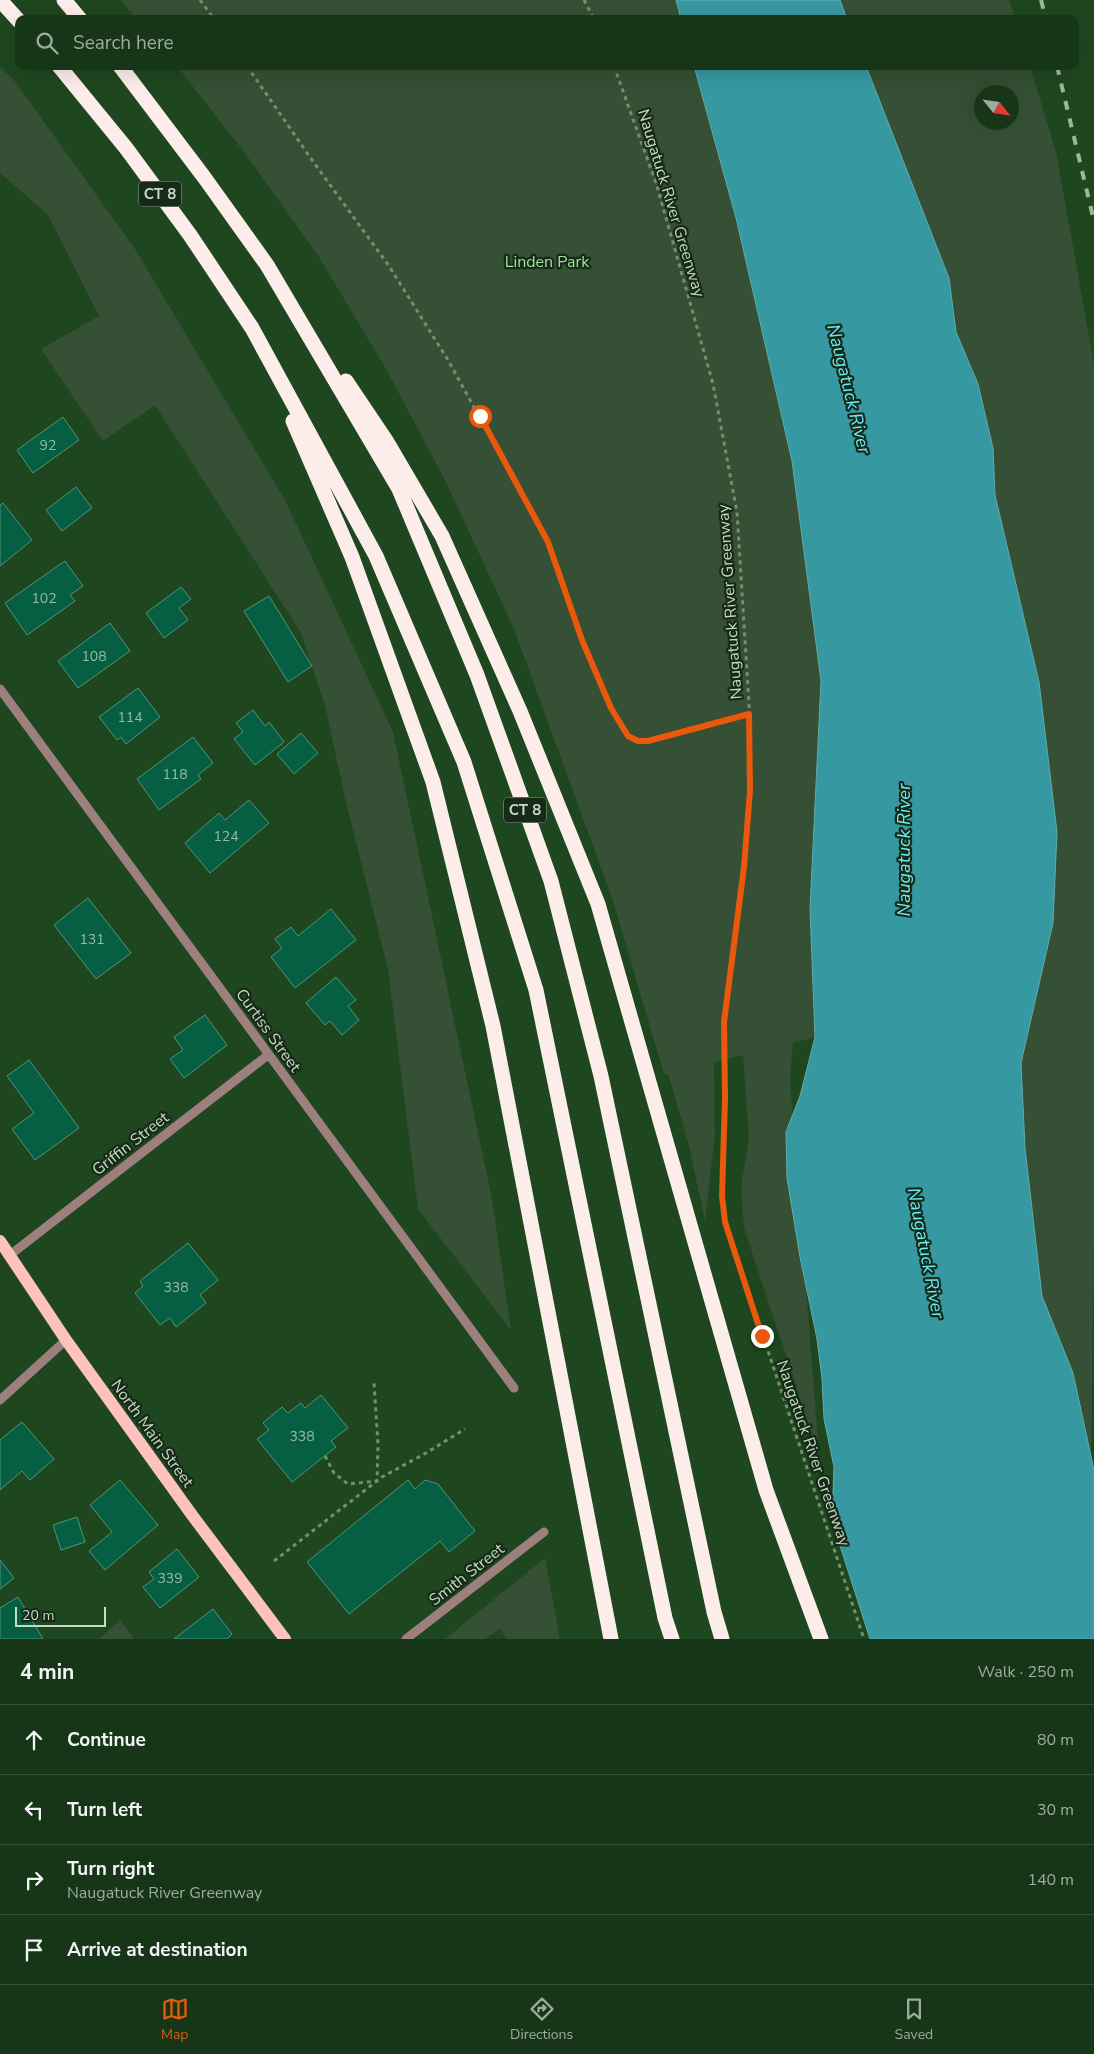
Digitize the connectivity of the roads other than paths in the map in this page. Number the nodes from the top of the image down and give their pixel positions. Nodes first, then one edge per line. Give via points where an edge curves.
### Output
1 (0, 0) edge
2 (64, 0) edge
3 (77, 15) edge
4 (15, 17) edge
5 (62, 70) edge
6 (123, 70) edge
7 (267, 265) junction
8 (252, 328) junction
9 (0, 689) edge
10 (268, 1055) junction
11 (0, 1241) edge
12 (10, 1254) junction
13 (66, 1340) junction
14 (514, 1388) dead end
15 (0, 1400) edge
16 (544, 1532) dead end
17 (285, 1639) edge
18 (406, 1639) edge
19 (611, 1639) edge
20 (672, 1639) edge
21 (722, 1639) edge
22 (821, 1639) edge

1 - 4 highway
2 - 3 highway
5 - 8 highway, CT 8 via 126,148
6 - 7 highway, CT 8
7 - 21 highway, CT 8 via 399,489 477,675 551,881 601,1076
7 - 22 highway via 387,442 442,536 520,711 587,876 598,904 766,1490
8 - 19 highway via 352,557 433,782 493,1026
8 - 20 highway, CT 8 via 376,556 464,762 536,990 665,1618
9 - 10 street, Curtiss Street
10 - 12 street, Griffin Street
10 - 14 street, Curtiss Street
11 - 12 main road, North Main Street
12 - 13 main road, North Main Street
13 - 15 street
13 - 17 main road, North Main Street
16 - 18 street, Smith Street

